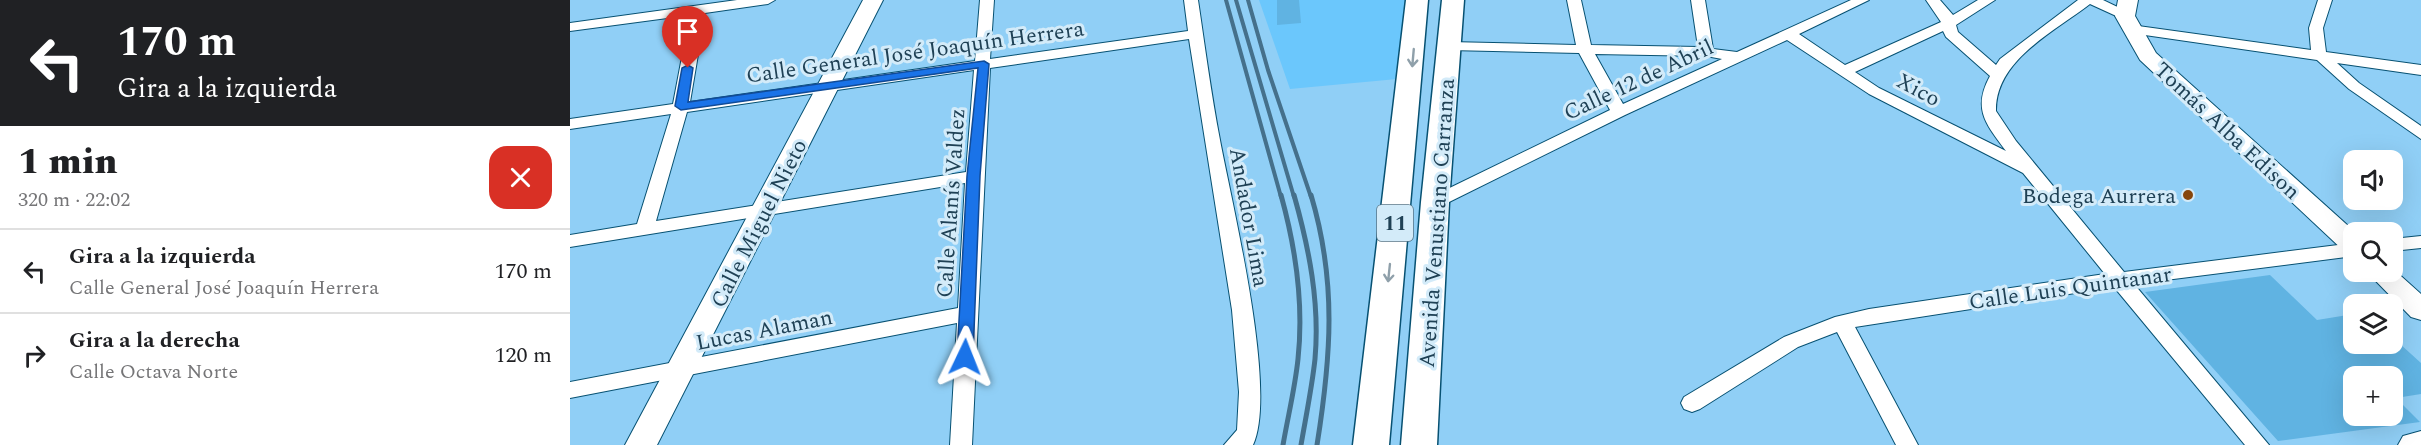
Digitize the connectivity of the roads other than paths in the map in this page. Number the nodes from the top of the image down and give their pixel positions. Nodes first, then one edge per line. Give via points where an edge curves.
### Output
1 (768, 0) edge
2 (873, 0) edge
3 (987, 0) edge
4 (1191, 0) edge
5 (1417, 0) edge
6 (1453, 0) edge
7 (1574, 0) edge
8 (1698, 0) edge
9 (1862, 0) edge
10 (1933, 0) edge
11 (1988, 0) edge
12 (2087, 0) edge
13 (2092, 0) edge
14 (2325, 0) edge
15 (698, 11) junction
16 (2128, 15) edge
17 (1947, 24) junction
18 (570, 27) edge
19 (1195, 34) junction
20 (1790, 34) junction
21 (1449, 46) junction
22 (1586, 50) junction
23 (1706, 52) junction
24 (2319, 54) junction
25 (1739, 57) junction
26 (984, 64) junction
27 (2421, 70) edge
28 (1845, 71) junction
29 (1997, 74) junction
30 (828, 86) junction
31 (681, 106) junction
32 (1619, 112) junction
33 (570, 124) edge
34 (2421, 134) edge
35 (2033, 171) junction
36 (974, 176) junction
37 (1434, 202) junction
38 (765, 210) junction
39 (645, 230) junction
40 (2343, 238) edge
41 (570, 241) edge
42 (2421, 242) edge
43 (2403, 244) edge
44 (2343, 249) edge
45 (2119, 279) junction
46 (2391, 282) edge
47 (2421, 310) edge
48 (967, 314) junction
49 (1842, 322) junction
50 (682, 369) junction
51 (570, 390) edge
52 (1692, 403) dead end
53 (1239, 443) edge
54 (2421, 444) edge
55 (641, 445) edge
56 (961, 445) edge
57 (1371, 445) edge
58 (1419, 445) edge
59 (1907, 445) edge
60 (2258, 445) edge
61 (2414, 445) edge

1 - 15 street
2 - 30 street, Calle Miguel Nieto
3 - 26 street, Calle Alanís Valdez
4 - 19 street, Andador Lima
5 -> 57 main road, Avenida Venustiano Carranza / 11
6 - 21 main road, Avenida Venustiano Carranza / 11
7 - 22 street
8 - 23 street
9 - 20 street, Calle 12 de Abril
10 - 17 street via 1946,15
11 - 17 street
12 - 29 street via 2019,49
13 - 16 street
14 - 24 street via 2316,28
15 - 18 street
15 - 31 street
16 - 24 street
16 - 40 street, Tomás Alba Edison via 2147,56
17 - 28 street
17 - 29 street via 1951,34
19 - 26 street, Calle General José Joaquín Herrera
19 - 53 street, Andador Lima via 1242,310 1250,392 1248,430
20 - 25 street, Calle 12 de Abril
20 - 28 street, Xico
21 - 22 street
21 - 37 main road, Avenida Venustiano Carranza / 11
22 - 23 street
22 - 32 street
23 - 25 street
24 - 27 street
24 - 34 street via 2354,86
25 - 32 street, Calle 12 de Abril
26 - 30 street, Calle General José Joaquín Herrera
26 - 36 street, Calle Alanís Valdez
28 - 35 street, Xico via 1928,121
29 - 35 street via 1988,98 1988,111
30 - 31 street, Calle General José Joaquín Herrera
30 - 38 street, Calle Miguel Nieto
31 - 33 street, Calle General José Joaquín Herrera
31 - 39 street
32 - 37 street, Calle 12 de Abril
35 - 45 street
36 - 38 street
36 - 48 street, Calle Alanís Valdez
37 - 58 main road, Avenida Venustiano Carranza / 11
38 - 39 street
38 - 50 street, Calle Miguel Nieto
39 - 41 street
42 - 43 street
44 - 45 street, Calle Luis Quintanar
45 - 49 street, Calle Luis Quintanar
45 - 60 street
46 - 47 street
48 - 50 street, Lucas Alaman
48 - 56 street, Calle Alanís Valdez
49 - 52 street, Calle Luis Quintanar via 1791,342
49 - 59 street
50 - 51 street, Lucas Alaman
50 - 55 street, Calle Miguel Nieto
54 - 61 street

